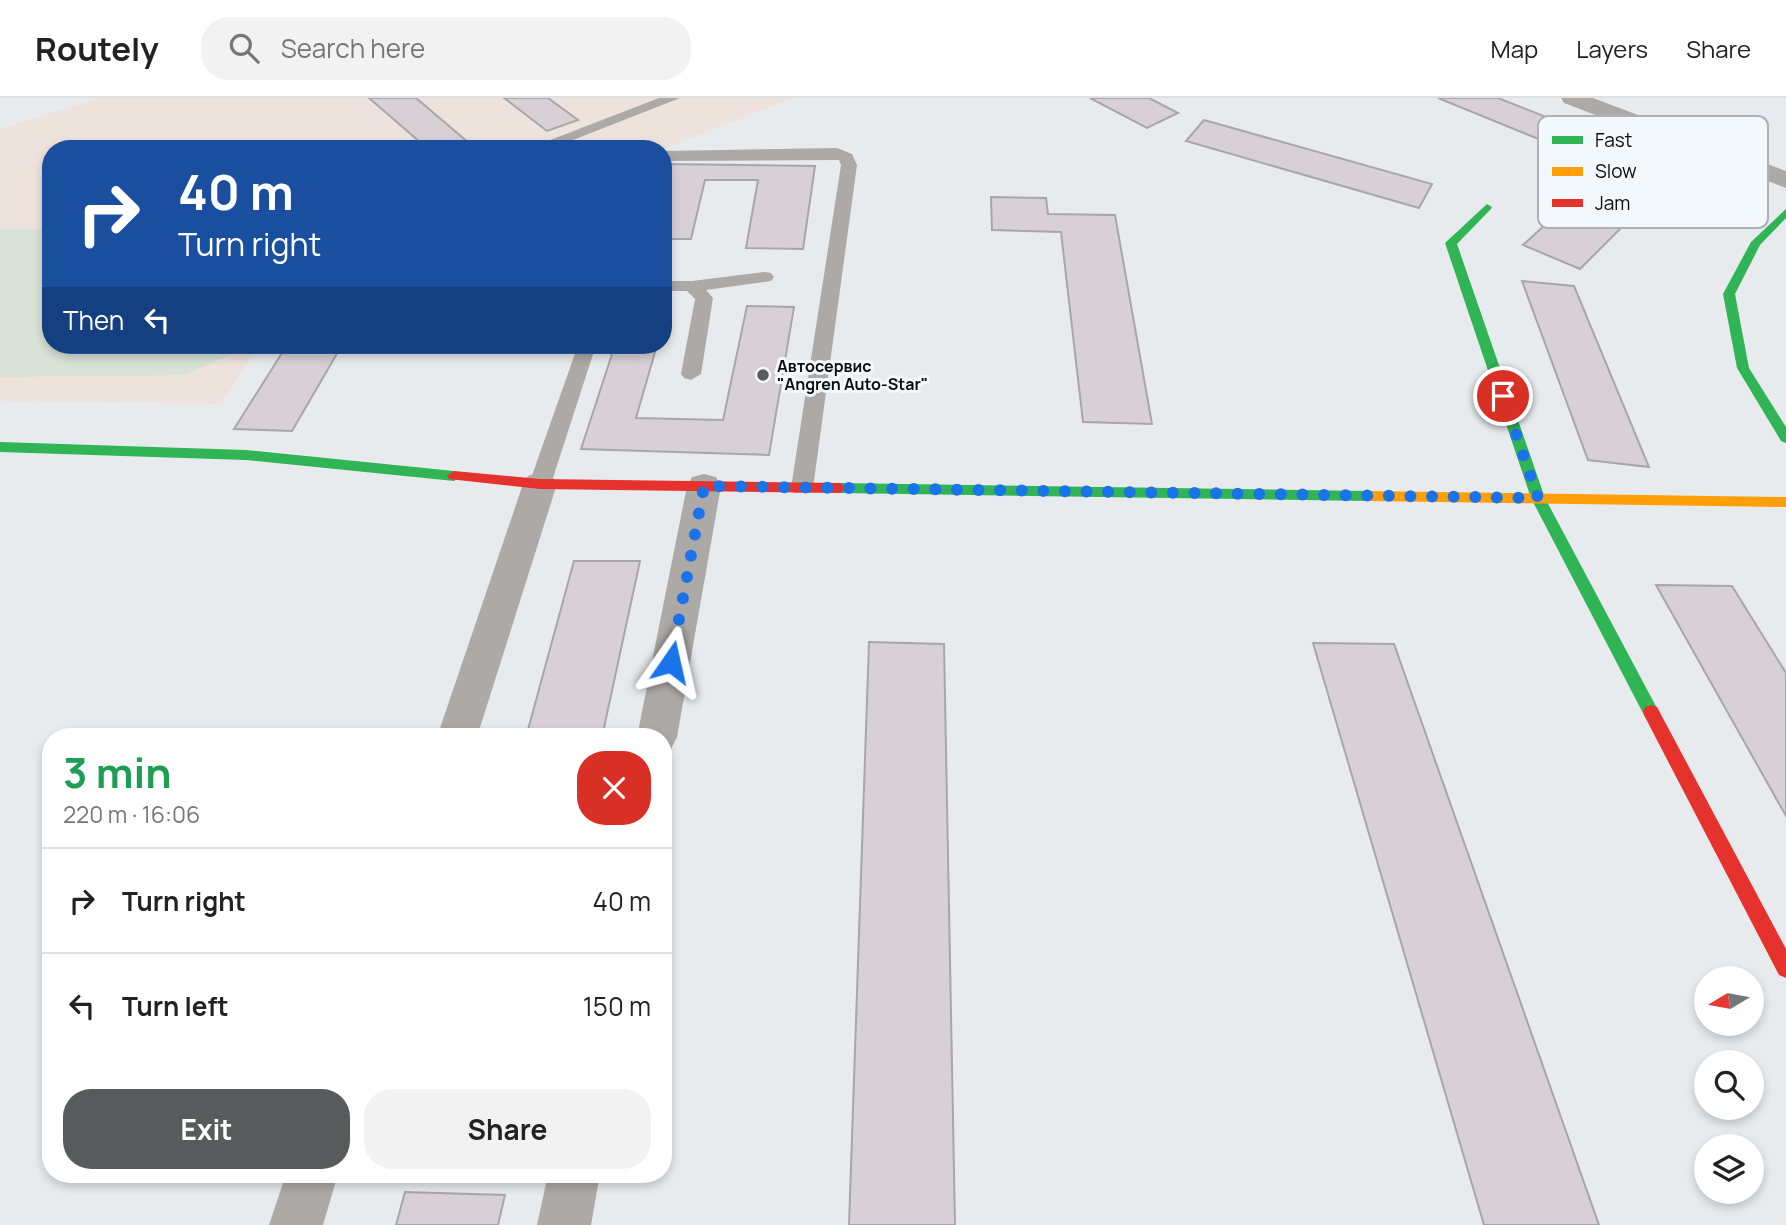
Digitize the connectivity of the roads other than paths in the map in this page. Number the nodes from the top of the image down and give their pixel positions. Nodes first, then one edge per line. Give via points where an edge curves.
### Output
1 (673, 98) edge
2 (1572, 98) edge
3 (1619, 116) edge
4 (559, 140) edge
5 (672, 156) edge
6 (1768, 173) edge
7 (1786, 180) edge
8 (1487, 207) dead end
9 (1786, 212) edge
10 (765, 277) dead end
11 (672, 286) edge
12 (692, 286) junction
13 (584, 354) edge
14 (691, 374) dead end
15 (1786, 438) edge
16 (0, 447) edge
17 (540, 484) junction
18 (704, 486) junction
19 (802, 488) junction
20 (1538, 498) junction
21 (1786, 502) edge
22 (460, 728) edge
23 (659, 728) edge
24 (1786, 968) edge
25 (309, 1183) edge
26 (572, 1183) edge
27 (296, 1225) edge
28 (564, 1225) edge

1 - 4 lane
2 - 3 street
5 - 19 lane via 837,153 846,157 849,165
6 - 7 street
8 - 20 street via 1451,243
9 - 15 street via 1755,244 1730,294 1742,368
10 - 12 lane
11 - 12 lane
12 - 14 lane via 704,298
13 - 17 lane
16 - 17 street via 246,455
17 - 18 street
17 - 22 street
18 - 19 street
18 - 23 street
19 - 20 street
20 - 21 street
20 - 24 street
25 - 27 street
26 - 28 street

